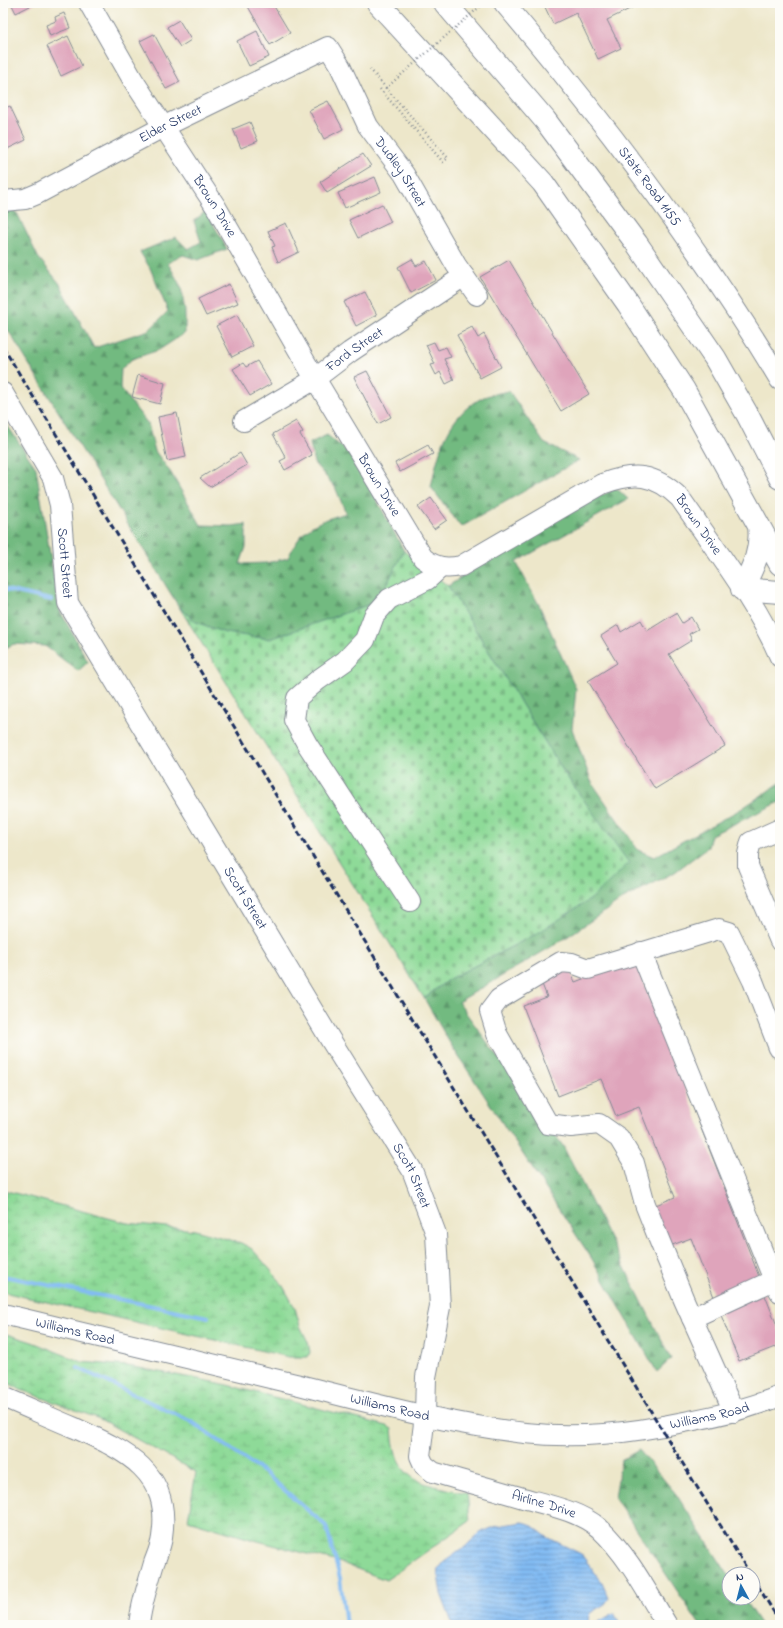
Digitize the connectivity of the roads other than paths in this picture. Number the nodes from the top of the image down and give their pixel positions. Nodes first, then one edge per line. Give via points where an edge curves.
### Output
1 (89, 3) edge
2 (378, 3) edge
3 (446, 3) edge
4 (456, 3) edge
5 (504, 3) edge
6 (465, 26) junction
7 (328, 46) joint
8 (163, 127) junction
9 (8, 201) edge
10 (464, 276) junction
11 (477, 295) dead end
12 (316, 379) junction
13 (780, 380) edge
14 (3, 393) edge
15 (244, 421) dead end
16 (780, 478) edge
17 (758, 524) junction
18 (780, 564) edge
19 (440, 568) junction
20 (742, 589) junction
21 (780, 592) edge
22 (780, 657) edge
23 (780, 829) edge
24 (410, 902) dead end
25 (780, 941) edge
26 (640, 952) junction
27 (780, 1048) edge
28 (777, 1286) edge
29 (3, 1314) edge
30 (692, 1318) junction
31 (780, 1396) edge
32 (3, 1397) edge
33 (734, 1412) junction
34 (425, 1415) junction
35 (139, 1625) edge
36 (667, 1625) edge

1 - 8 street, Brown Drive
2 - 17 highway via 543,183 628,304 684,390
3 - 6 highway
4 - 6 highway
5 - 13 street, State Road 1155 via 656,192 699,253
6 - 16 highway via 545,120 637,244 715,358
7 - 8 street, Elder Street
7 - 10 street, Dudley Street via 368,126 404,174
8 - 9 street, Elder Street via 37,194
8 - 12 street, Brown Drive via 220,213
10 - 11 street, Dudley Street
10 - 12 street, Ford Street via 350,352
12 - 15 street, Ford Street
12 - 19 street, Brown Drive via 416,549 423,558
14 - 34 street, Scott Street via 53,478 60,505 68,603 330,1039 412,1170 436,1234 440,1307 426,1377
17 - 18 highway
17 - 20 highway via 760,542 757,559
19 - 20 street, Brown Drive via 450,568 473,561 584,493 619,478 636,476 652,478 667,486 680,498
19 - 24 street via 428,579 389,599 374,616 365,640 345,662 297,698 294,720
20 - 21 highway
20 - 22 street, Brown Drive
23 - 25 street via 751,842 748,854 748,866
26 - 27 street via 719,928 729,932 753,981
26 - 28 street
26 - 30 street via 588,969 561,962 499,999 490,1011 497,1034 548,1124 571,1127 599,1124 619,1138 634,1163 645,1204
28 - 30 street
29 - 34 street, Williams Road
30 - 33 street
31 - 33 street, Williams Road
32 - 35 street via 112,1444 131,1456 144,1469 155,1486 162,1500 162,1539 144,1596
33 - 34 street, Williams Road via 623,1433 598,1435 527,1433
34 - 36 street, Airline Drive via 420,1456 424,1465 433,1472 558,1508 584,1518 598,1527 631,1566

